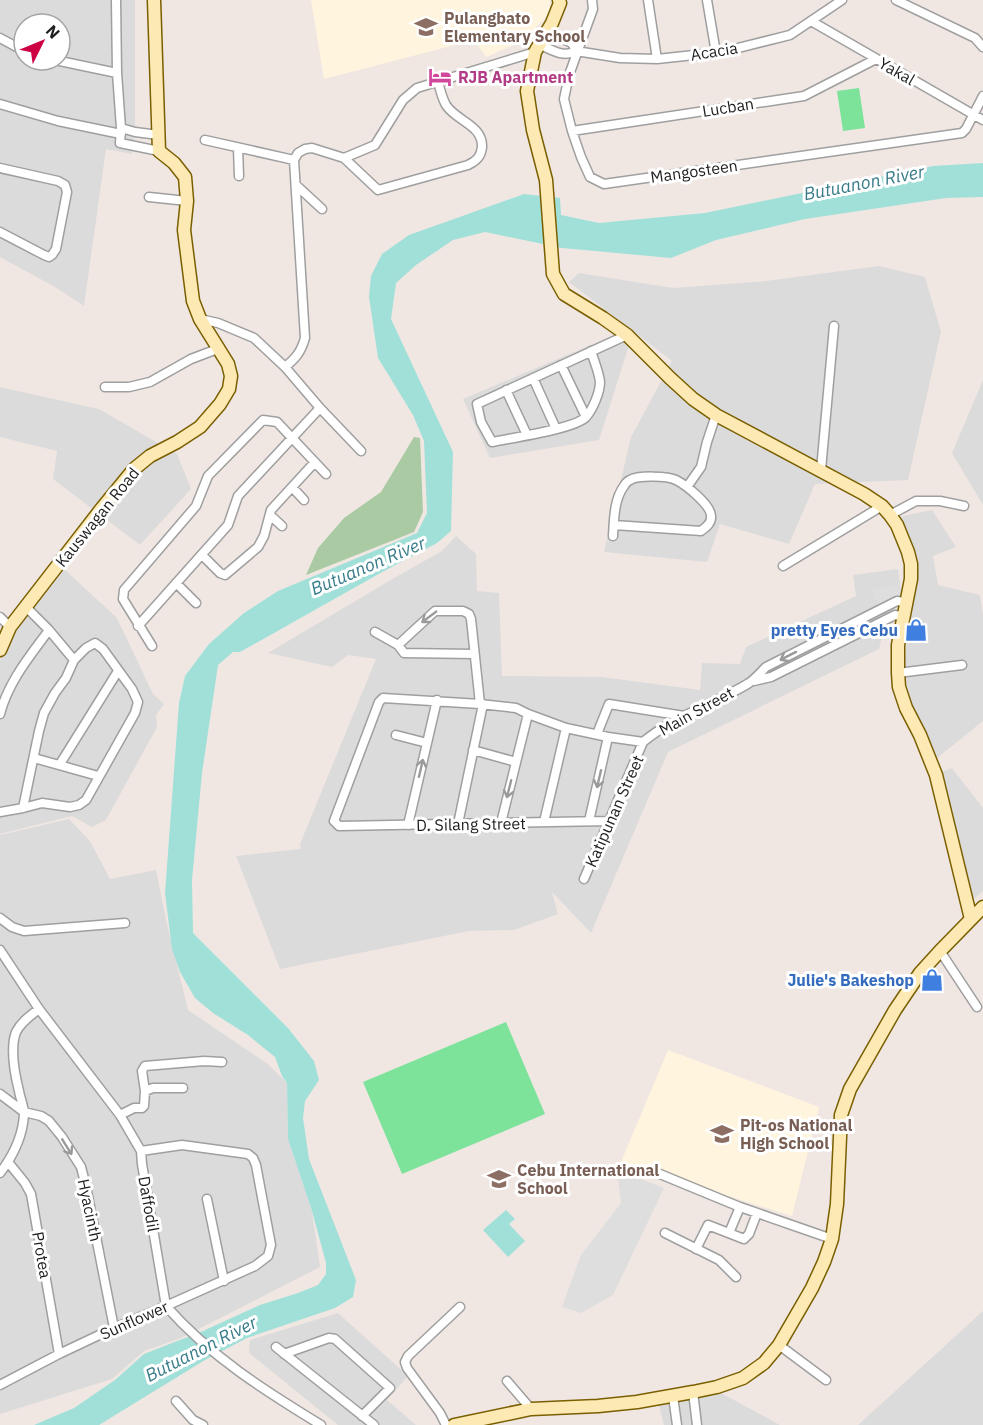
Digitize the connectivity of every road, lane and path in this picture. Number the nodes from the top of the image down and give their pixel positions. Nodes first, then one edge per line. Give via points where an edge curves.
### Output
1 (116, 0) edge
2 (154, 0) edge
3 (560, 0) edge
4 (592, 0) edge
5 (648, 0) edge
6 (707, 0) edge
7 (842, 0) edge
8 (896, 0) edge
9 (811, 21) junction
10 (546, 32) junction
11 (983, 47) edge
12 (538, 49) junction
13 (577, 51) junction
14 (716, 53) junction
15 (876, 58) junction
16 (657, 59) junction
17 (72, 64) edge
18 (117, 73) junction
19 (438, 82) junction
20 (983, 96) edge
21 (0, 104) edge
22 (973, 114) junction
23 (983, 120) edge
24 (572, 130) junction
25 (121, 131) junction
26 (159, 135) junction
27 (205, 140) dead end
28 (238, 148) junction
29 (159, 151) junction
30 (344, 158) junction
31 (294, 160) junction
32 (0, 168) edge
33 (239, 176) dead end
34 (296, 185) junction
35 (148, 197) dead end
36 (187, 201) junction
37 (322, 209) dead end
38 (0, 232) edge
39 (200, 319) junction
40 (834, 326) dead end
41 (627, 334) junction
42 (220, 348) junction
43 (591, 351) junction
44 (561, 365) junction
45 (285, 367) junction
46 (533, 378) junction
47 (105, 387) dead end
48 (506, 390) junction
49 (320, 408) junction
50 (716, 416) junction
51 (586, 417) junction
52 (556, 429) junction
53 (527, 435) junction
54 (292, 438) junction
55 (361, 451) dead end
56 (315, 462) junction
57 (821, 470) junction
58 (326, 474) dead end
59 (292, 487) junction
60 (687, 487) junction
61 (304, 500) dead end
62 (964, 506) dead end
63 (886, 510) junction
64 (270, 514) junction
65 (614, 525) junction
66 (282, 526) dead end
67 (613, 536) dead end
68 (202, 555) junction
69 (783, 566) dead end
70 (176, 584) junction
71 (906, 602) junction
72 (196, 603) dead end
73 (26, 607) junction
74 (902, 616) junction
75 (0, 617) edge
76 (138, 626) junction
77 (10, 627) junction
78 (49, 630) junction
79 (375, 632) dead end
80 (398, 645) junction
81 (152, 646) dead end
82 (0, 650) edge
83 (474, 654) junction
84 (74, 660) junction
85 (962, 665) dead end
86 (118, 671) junction
87 (898, 673) junction
88 (751, 681) junction
89 (437, 700) junction
90 (481, 704) junction
91 (0, 714) edge
92 (528, 714) junction
93 (684, 717) junction
94 (566, 728) junction
95 (597, 734) junction
96 (396, 735) dead end
97 (609, 737) junction
98 (643, 742) junction
99 (427, 743) junction
100 (473, 750) junction
101 (34, 758) junction
102 (516, 762) junction
103 (60, 764) junction
104 (98, 776) junction
105 (23, 808) junction
106 (0, 812) edge
107 (589, 821) junction
108 (609, 821) junction
109 (544, 822) junction
110 (501, 823) junction
111 (458, 824) junction
112 (408, 825) junction
113 (584, 879) dead end
114 (983, 907) edge
115 (0, 918) edge
116 (970, 919) junction
117 (124, 923) dead end
118 (0, 950) edge
119 (940, 951) junction
120 (977, 1007) dead end
121 (39, 1009) junction
122 (222, 1062) dead end
123 (183, 1088) dead end
124 (145, 1091) junction
125 (0, 1094) edge
126 (24, 1112) junction
127 (120, 1115) junction
128 (141, 1151) junction
129 (8, 1162) junction
130 (655, 1172) dead end
131 (0, 1173) edge
132 (207, 1199) dead end
133 (740, 1207) junction
134 (757, 1213) junction
135 (665, 1233) dead end
136 (729, 1233) junction
137 (832, 1239) junction
138 (696, 1248) junction
139 (736, 1277) dead end
140 (224, 1281) junction
141 (166, 1306) junction
142 (460, 1307) dead end
143 (114, 1328) junction
144 (779, 1345) junction
145 (276, 1347) dead end
146 (285, 1353) junction
147 (59, 1354) junction
148 (826, 1380) dead end
149 (507, 1381) dead end
150 (0, 1385) edge
151 (693, 1392) junction
152 (673, 1396) junction
153 (176, 1401) dead end
154 (531, 1410) junction
155 (362, 1416) junction
156 (203, 1425) edge
157 (321, 1425) edge
158 (374, 1425) edge
159 (446, 1425) edge
160 (454, 1425) edge
161 (677, 1425) edge
162 (697, 1425) edge

1 - 18 street
2 - 26 street
3 - 10 street
4 - 13 street, Mangosteen via 593,9
5 - 16 street
6 - 14 street
7 - 9 street, Acacia
8 - 11 street via 975,38
9 - 14 street, Acacia via 790,35
9 - 15 street, Yakal
10 - 12 street
10 - 13 street via 572,43
12 - 13 street, Acacia via 568,55
12 - 19 street
12 - 41 street via 527,91 546,180 553,274 564,294
13 - 16 street, Acacia
13 - 24 street, Mangosteen via 564,99
14 - 16 street, Acacia
15 - 22 street, Yakal
15 - 24 street, Lucban via 804,96
17 - 18 street
18 - 25 street
19 - 30 street via 417,88 404,100 375,145
19 - 30 street via 453,113 480,134 482,147 477,160 378,190
20 - 22 street
21 - 25 street via 58,121
22 - 23 street, Yakal
22 - 24 street, Mangosteen via 962,133 604,184 590,177
25 - 26 street
25 - 29 street via 120,143
26 - 29 street
27 - 28 street
28 - 31 street
28 - 33 street
29 - 36 street, Kauswagan Road via 186,177
30 - 31 street via 312,148 298,153
31 - 34 street
32 - 38 street via 58,182 65,185 67,192 52,255 44,255
34 - 37 street
34 - 45 street via 305,338 296,358
35 - 36 street
36 - 39 street, Kauswagan Road via 184,230
39 - 42 street, Kauswagan Road
39 - 45 street via 254,338
40 - 57 street
41 - 43 street
41 - 50 street via 670,378
42 - 47 street via 150,382
42 - 73 street, Kauswagan Road via 231,376 220,404 200,427 134,469
43 - 44 street
43 - 51 street via 600,385
44 - 46 street
44 - 51 street
45 - 49 street
46 - 48 street
46 - 52 street
48 - 53 street
48 - 53 street via 477,404 481,422 492,442
49 - 54 street
49 - 55 street
50 - 57 street
50 - 60 street via 702,467
51 - 52 street
52 - 53 street
54 - 56 street
54 - 68 street via 238,496 228,525
54 - 76 street via 277,422 263,420 208,476 196,506 124,590 123,599
56 - 58 street
56 - 59 street
57 - 63 street
59 - 61 street
59 - 64 street
60 - 65 street via 668,477 631,479 617,500
60 - 65 street via 709,508 711,520 701,531
62 - 63 street via 916,501
63 - 69 street
63 - 71 street via 903,538 911,564
64 - 66 street
64 - 68 street via 258,547 225,575
65 - 67 street
68 - 70 street
70 - 72 street
70 - 76 street
71 - 74 street
71 -> 88 street, Main Street via 897,601 766,667
73 - 77 street, Kauswagan Road
73 - 78 street
74 - 87 street
74 - 88 street, Main Street via 895,615 771,677
75 - 77 street
76 - 81 street
77 - 82 street, Kauswagan Road
78 - 84 street
78 - 91 street via 11,684
79 - 80 street
80 - 83 street via 404,653
83 -> 80 street via 471,619 463,611 435,611
83 - 90 street
84 - 86 street via 95,643
84 - 101 street via 44,713
85 - 87 street
86 - 103 street
86 - 104 street via 138,702
87 - 116 street via 906,708 936,775
88 - 93 street, Main Street
89 - 90 street
89 - 99 street
89 - 112 street, D. Silang Street via 381,699 334,821 339,826
90 - 92 street via 516,708
90 - 100 street
92 - 94 street
92 - 102 street
93 - 95 street via 609,704
93 - 98 street, Main Street
94 - 95 street
94 - 109 street
95 - 97 street
96 - 99 street
97 - 98 street
97 -> 107 street
98 - 108 street, Katipunan Street
112 -> 99 street
100 - 102 street
100 - 111 street
101 - 103 street
101 - 105 street
102 -> 110 street
103 - 104 street
104 - 105 street via 86,800 79,805 42,803
105 - 106 street
107 - 108 street, D. Silang Street
107 - 109 street, D. Silang Street
108 - 113 street, Katipunan Street
109 - 110 street, D. Silang Street
110 - 111 street, D. Silang Street
111 - 112 street, D. Silang Street
114 - 116 street
115 - 117 street via 24,931
116 - 119 street
118 - 121 street, Daffodil
119 - 120 street
119 - 137 street via 920,972 895,1010 850,1089 841,1115
121 - 126 street via 21,1025 13,1043
121 - 127 street, Daffodil
122 - 124 street via 145,1066
123 - 124 street
124 - 127 street via 142,1108
125 - 126 street, Hyacinth
126 - 129 street via 19,1141
126 -> 143 street, Hyacinth via 49,1121 81,1167
127 - 128 street, Daffodil
128 - 140 street, Sunflower via 182,1145 248,1154 253,1158 271,1245 268,1256 255,1266
128 - 141 street, Daffodil
129 - 131 street
129 - 147 street, Protea via 31,1194
130 - 133 street
132 - 140 street
133 - 134 street
133 - 136 street
134 - 136 street via 744,1239
134 - 137 street
135 - 138 street
136 - 138 street via 708,1225
137 - 144 street via 812,1288
138 - 139 street via 719,1260
140 - 141 street, Sunflower
141 - 143 street, Sunflower
141 - 157 street via 239,1373
142 - 159 street via 405,1362
143 - 147 street, Sunflower
144 - 148 street
144 - 151 street via 743,1378
145 - 146 street
146 - 155 street
146 - 155 street via 335,1339 390,1388
147 - 150 street, Sunflower
149 - 154 street
151 - 152 street
151 - 162 street
152 - 154 street
152 - 161 street
153 - 156 street
154 - 160 street
155 - 158 street

